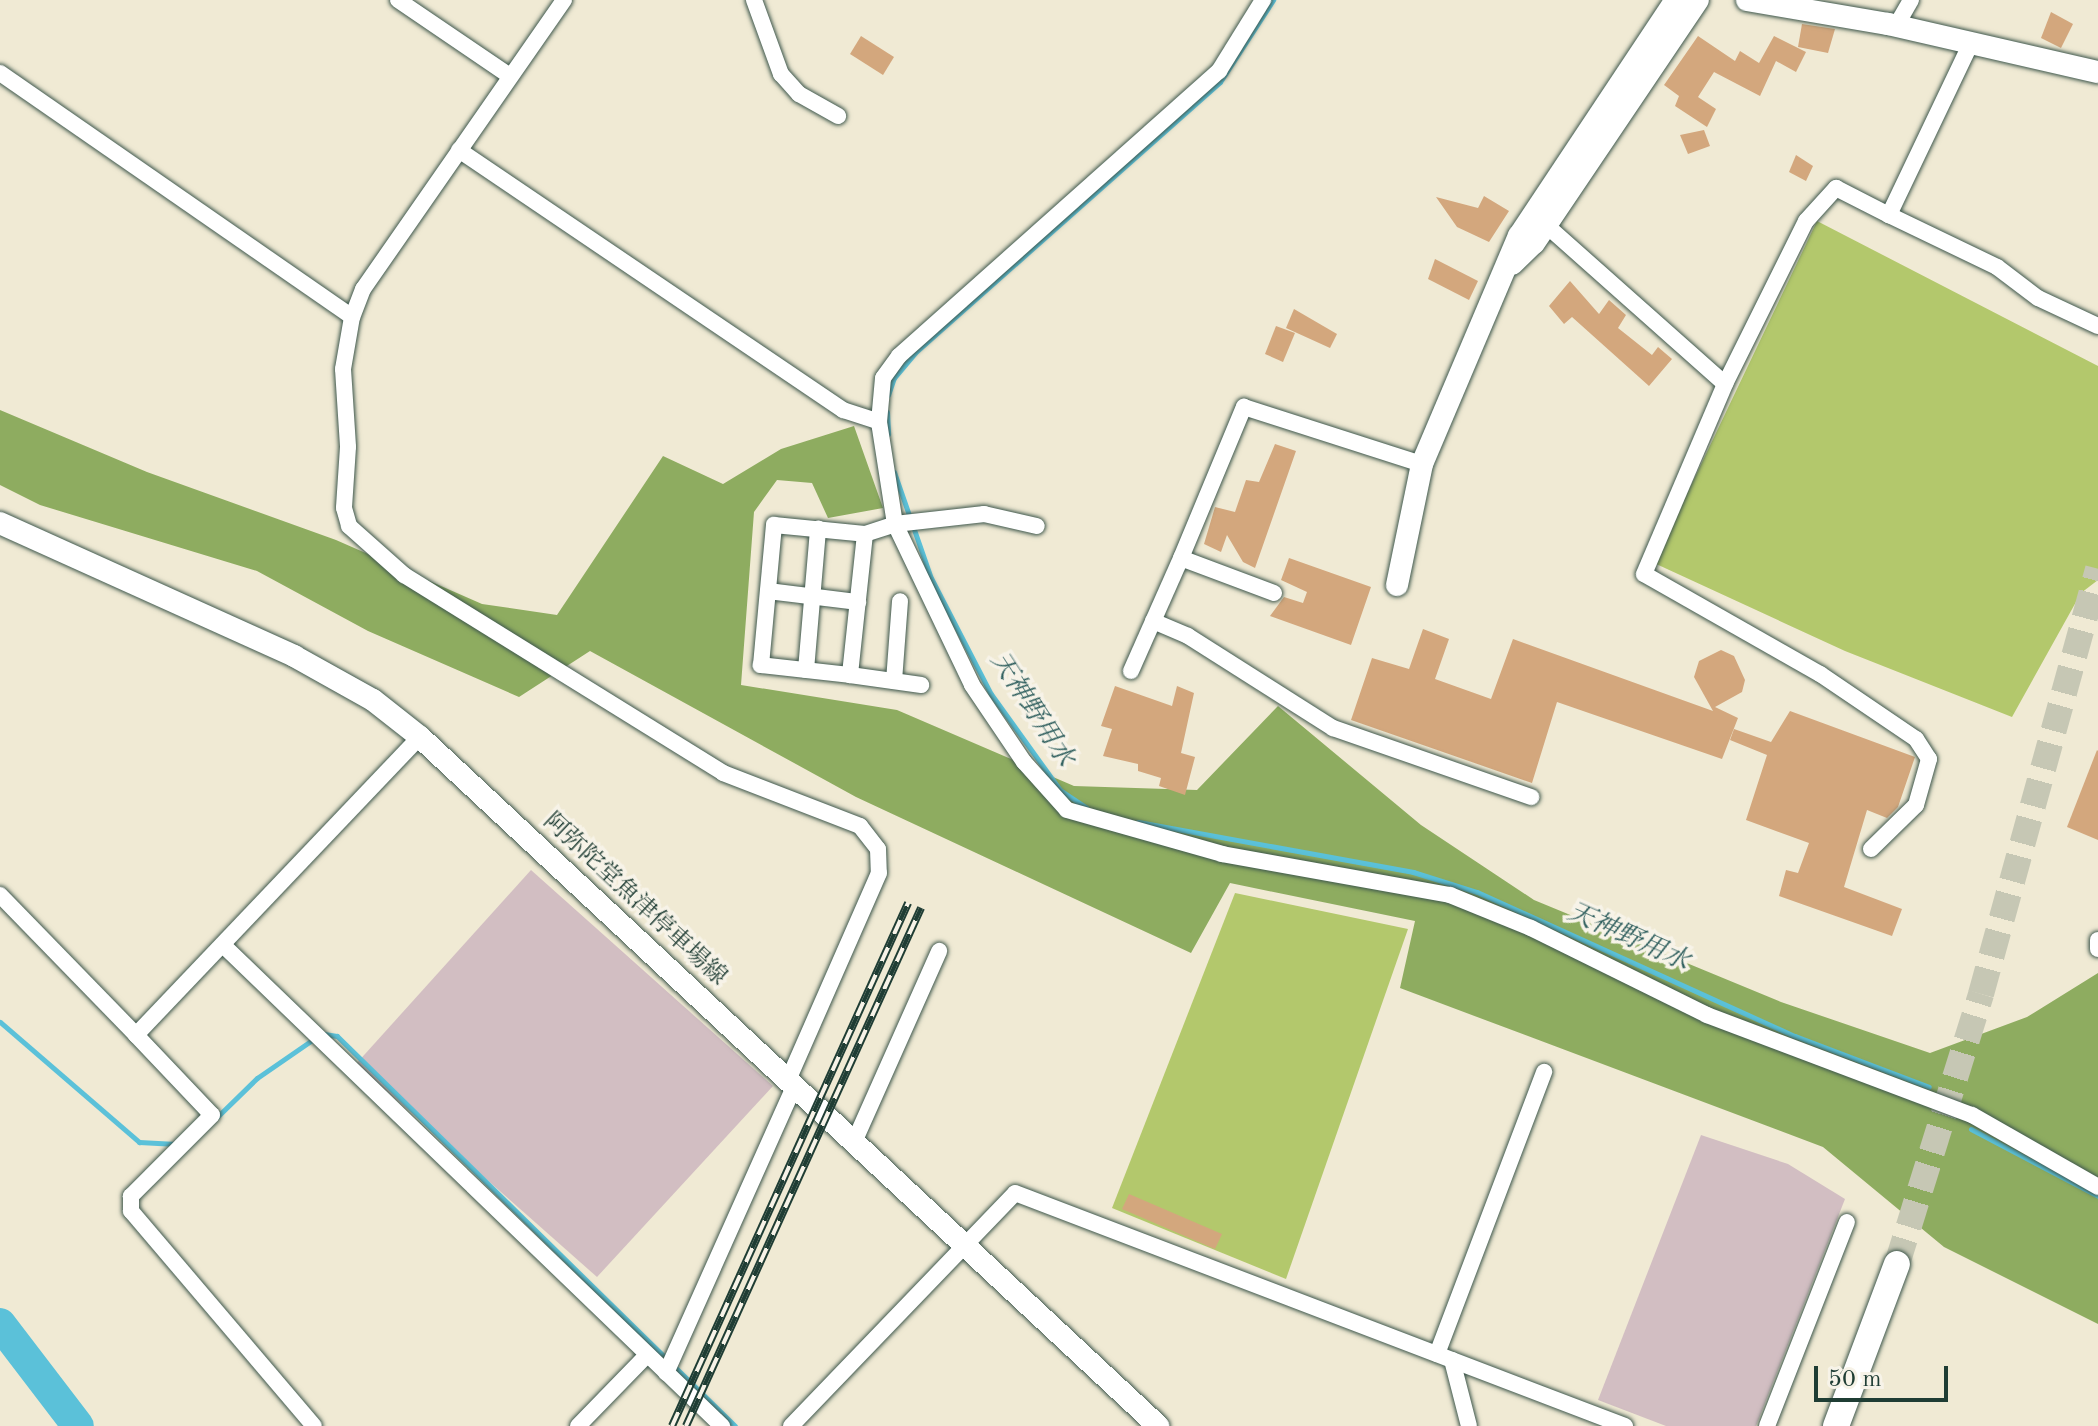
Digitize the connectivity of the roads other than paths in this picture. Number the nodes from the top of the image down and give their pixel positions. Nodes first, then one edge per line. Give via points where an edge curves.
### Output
1 (398, 0) edge
2 (564, 0) edge
3 (754, 0) edge
4 (1263, 0) edge
5 (1676, 0) edge
6 (1698, 0) edge
7 (1748, 0) edge
8 (1911, 0) edge
9 (1896, 26) junction
10 (1971, 43) junction
11 (2098, 72) edge
12 (0, 73) edge
13 (510, 76) junction
14 (838, 116) dead end
15 (459, 150) junction
16 (1889, 215) junction
17 (1546, 225) junction
18 (1509, 267) junction
19 (352, 317) junction
20 (2096, 322) edge
21 (1725, 384) junction
22 (879, 422) junction
23 (1422, 464) junction
24 (0, 523) edge
25 (895, 524) junction
26 (1037, 526) dead end
27 (818, 529) junction
28 (865, 534) junction
29 (1181, 558) junction
30 (1397, 585) dead end
31 (768, 591) junction
32 (1274, 593) dead end
33 (811, 596) junction
34 (900, 601) dead end
35 (858, 602) junction
36 (1153, 621) junction
37 (806, 670) junction
38 (1131, 671) dead end
39 (850, 675) junction
40 (894, 681) junction
41 (921, 685) dead end
42 (420, 737) junction
43 (1531, 797) dead end
44 (1871, 849) dead end
45 (0, 895) edge
46 (2098, 940) edge
47 (224, 946) junction
48 (2098, 949) edge
49 (939, 951) dead end
50 (136, 1035) junction
51 (1544, 1072) dead end
52 (792, 1082) junction
53 (855, 1140) junction
54 (2098, 1187) edge
55 (1847, 1222) dead end
56 (965, 1244) junction
57 (1897, 1264) tunnel mouth
58 (647, 1355) junction
59 (1444, 1357) junction
60 (666, 1373) junction
61 (314, 1426) edge
62 (578, 1426) edge
63 (722, 1426) edge
64 (791, 1426) edge
65 (1158, 1426) edge
66 (1469, 1426) edge
67 (1625, 1426) edge
68 (1767, 1426) edge
69 (1836, 1426) edge

1 - 13 street
2 - 13 street
3 - 14 street via 781,74 799,94
4 - 22 street via 1219,71 899,356 883,378
5 - 18 main road via 1519,236
6 - 17 main road
7 - 9 main road
8 - 9 street
9 - 10 main road
10 - 11 main road
10 - 16 street
12 - 19 street
13 - 15 street
15 - 19 street via 363,289
15 - 22 street via 843,410
16 - 20 street via 1997,267 2038,298
16 - 21 street via 1836,188 1806,221
17 - 18 main road
17 - 21 street
18 - 23 main road
19 - 52 street via 343,369 348,447 344,508 349,526 404,575 723,773 860,826 878,849 879,873
21 - 44 street via 1644,574 1820,674 1916,739 1929,759 1916,805
22 - 25 street
23 - 29 street via 1244,407
23 - 30 main road
24 - 42 main road, 阿弥陀堂魚津停車場線 via 294,656 373,700
25 - 26 street via 984,514
25 - 28 street
25 - 54 street via 972,685 1024,762 1067,810 1222,854 1450,895 1531,928 1707,1015 1972,1115
27 - 28 street
27 - 31 street via 774,525
27 - 33 street
28 - 35 street
29 - 32 street
29 - 36 street
31 - 33 street
31 - 37 street via 761,665
33 - 35 street
33 - 37 street
34 - 40 street
35 - 39 street
36 - 38 street
36 - 43 street via 1188,636 1333,728
37 - 39 street
39 - 40 street
40 - 41 street
42 - 47 street
42 - 52 main road, 阿弥陀堂魚津停車場線
45 - 50 street
46 - 48 street
47 - 50 street
47 - 58 street
49 - 53 street
50 - 61 street via 212,1115 131,1196 131,1211
51 - 59 street
52 - 53 main road, 阿弥陀堂魚津停車場線
52 - 60 street
53 - 56 main road, 阿弥陀堂魚津停車場線
55 - 68 street
56 - 59 street via 1015,1193
56 - 64 street
56 - 65 main road, 阿弥陀堂魚津停車場線
57 - 69 main road
58 - 60 street
58 - 62 street
59 - 66 street
59 - 67 street
60 - 63 street

